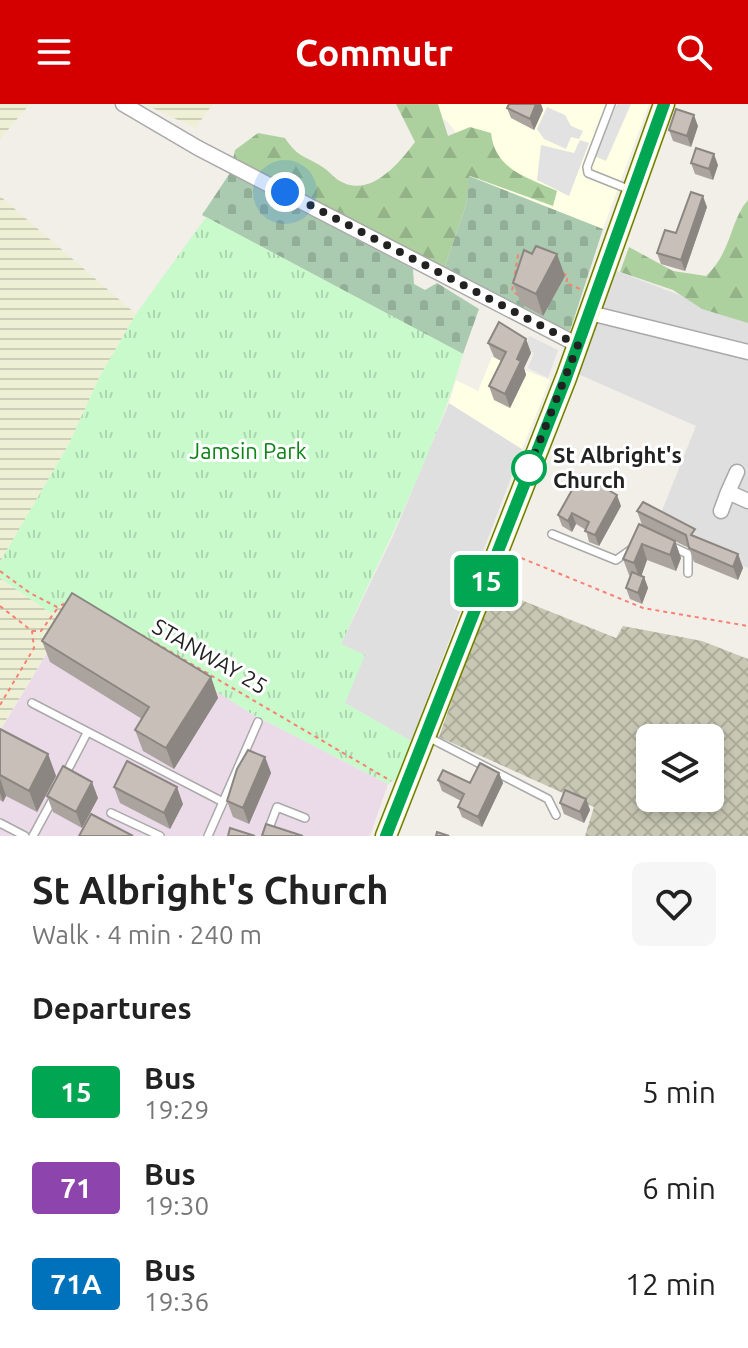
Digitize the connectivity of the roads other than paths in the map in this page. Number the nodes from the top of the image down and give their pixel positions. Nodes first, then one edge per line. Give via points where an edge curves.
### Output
1 (123, 104) edge
2 (611, 104) edge
3 (664, 104) edge
4 (633, 191) junction
5 (590, 313) junction
6 (578, 345) junction
7 (748, 352) edge
8 (737, 472) dead end
9 (728, 492) junction
10 (748, 501) edge
11 (721, 511) dead end
12 (552, 534) dead end
13 (636, 540) edge
14 (664, 543) edge
15 (688, 573) dead end
16 (32, 703) dead end
17 (258, 722) dead end
18 (87, 733) junction
19 (424, 735) junction
20 (223, 802) junction
21 (111, 813) dead end
22 (556, 815) dead end
23 (305, 818) dead end
24 (0, 823) edge
25 (25, 836) edge
26 (33, 836) edge
27 (160, 836) edge
28 (208, 836) edge
29 (266, 836) edge
30 (386, 836) edge

1 - 6 street
2 - 4 lane via 588,173
3 - 4 main road
4 - 5 main road
5 - 6 main road
5 - 7 street
6 - 19 main road
8 - 9 street
9 - 10 street
9 - 11 street
12 - 13 lane via 616,560 632,550
14 - 15 lane via 688,554
16 - 18 lane
17 - 20 lane
18 - 20 lane
18 - 26 lane
19 - 22 lane via 548,799
19 - 30 main road
20 - 28 lane
21 - 27 lane
23 - 29 lane via 277,807
24 - 25 lane

